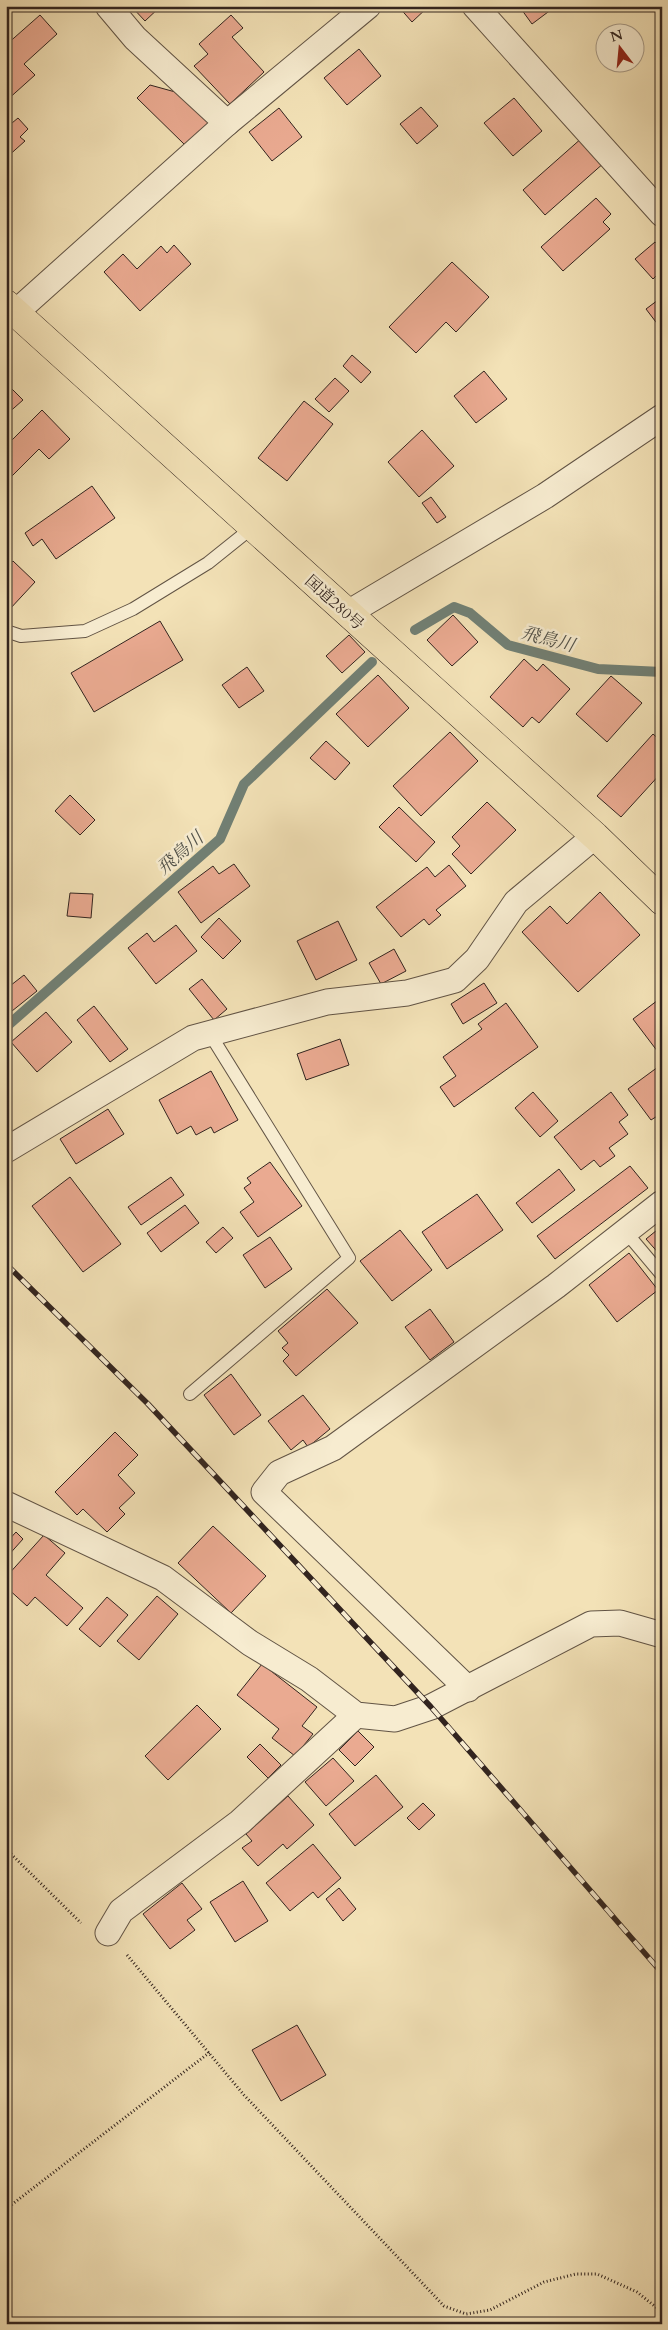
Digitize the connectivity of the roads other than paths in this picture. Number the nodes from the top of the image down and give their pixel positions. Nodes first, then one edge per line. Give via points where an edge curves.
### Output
1 (108, 6) edge
2 (368, 6) edge
3 (475, 6) edge
4 (227, 123) junction
5 (662, 214) edge
6 (11, 309) edge
7 (662, 418) edge
8 (253, 527) junction
9 (348, 613) junction
10 (6, 631) edge
11 (596, 836) junction
12 (662, 901) edge
13 (210, 1034) junction
14 (6, 1150) edge
15 (662, 1203) edge
16 (625, 1231) junction
17 (662, 1275) edge
18 (190, 1394) dead end
19 (6, 1504) edge
20 (662, 1635) edge
21 (468, 1689) junction
22 (356, 1715) junction
23 (108, 1933) road end

1 - 4 street via 135,38
2 - 4 street
3 - 5 street
4 - 6 street
6 - 8 highway, 国道280号
7 - 9 street via 545,496
8 - 9 highway, 国道280号
8 - 10 lane via 200,568 133,609 85,631 21,636
9 - 11 highway, 国道280号
11 - 12 highway, 国道280号
11 - 13 street via 516,902 477,959 455,980 407,994 327,1002
13 - 14 street via 193,1038
13 - 18 lane via 349,1258
15 - 16 street
16 - 17 lane
16 - 21 street via 548,1292 332,1448 279,1473 264,1492
19 - 22 street via 163,1578 250,1643 308,1679
20 - 21 street via 620,1623 591,1624
21 - 22 street via 395,1720
22 - 23 street via 240,1822 121,1911

